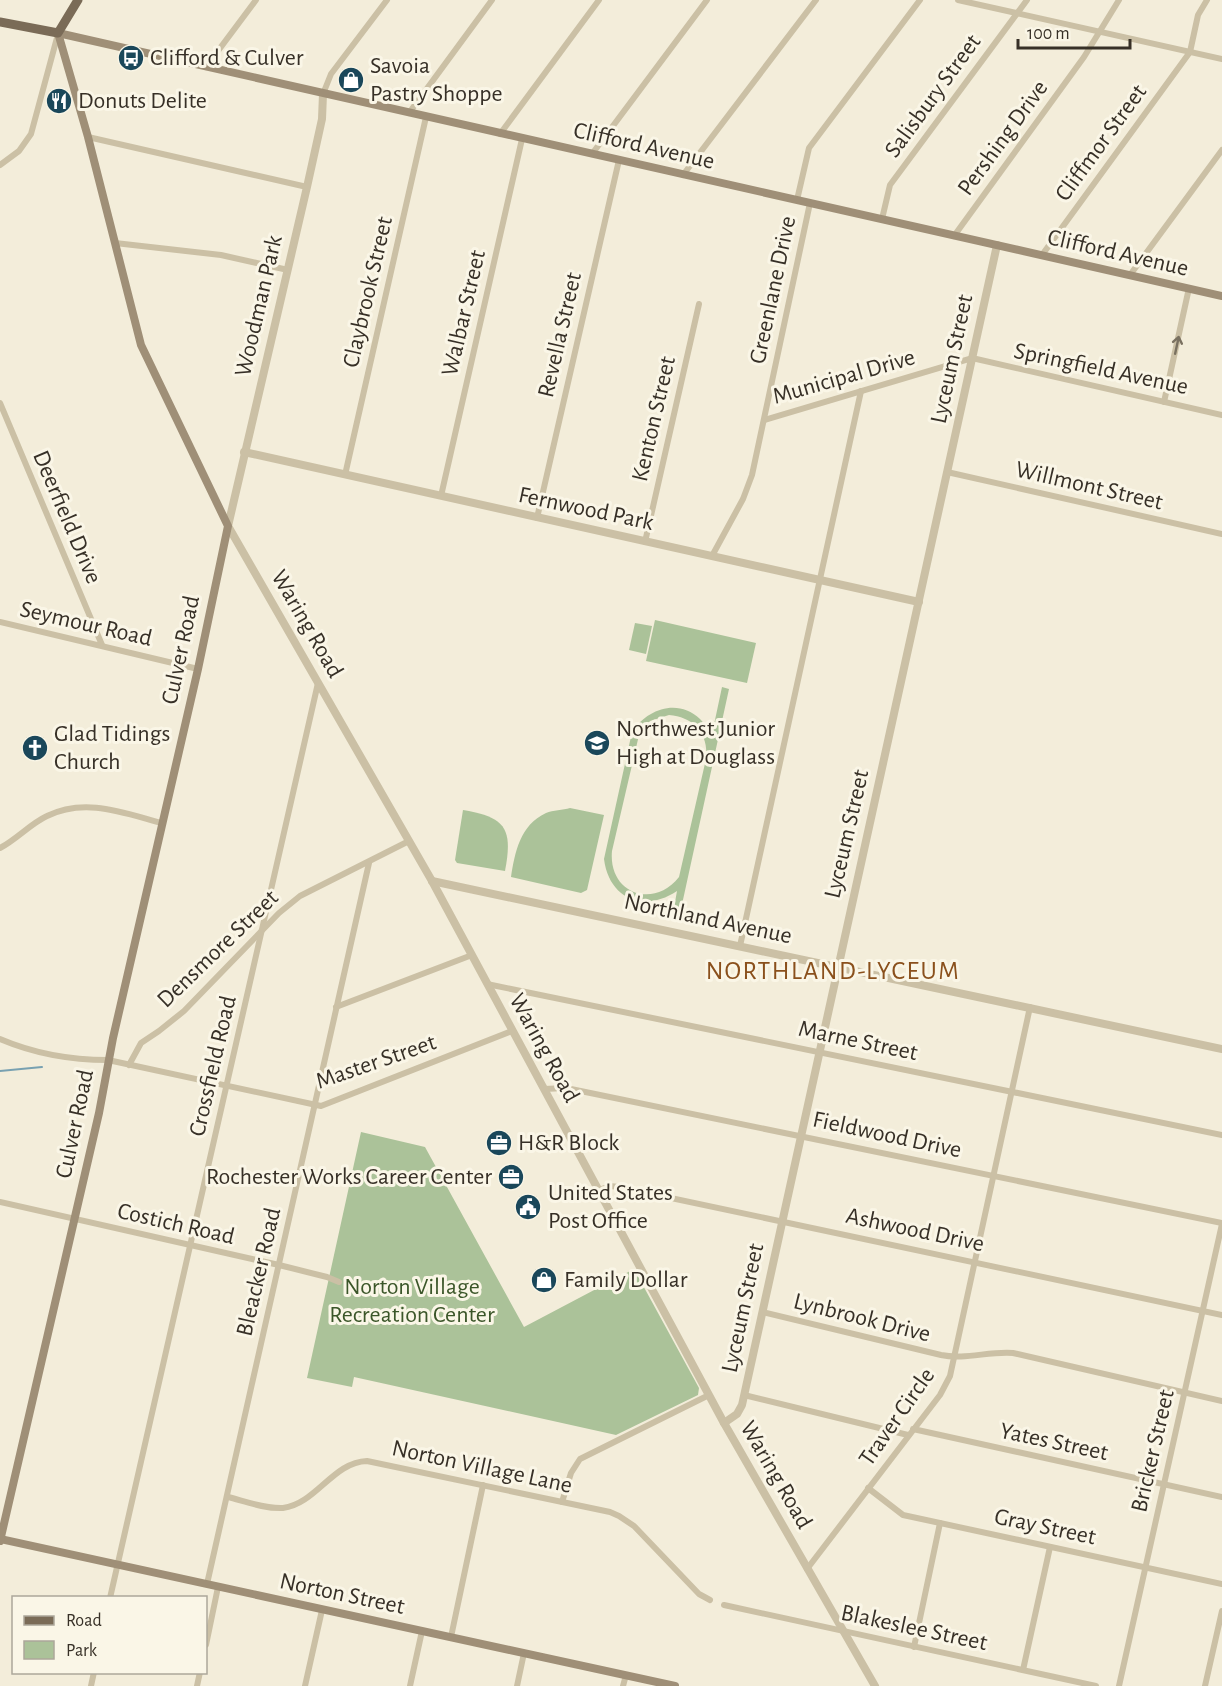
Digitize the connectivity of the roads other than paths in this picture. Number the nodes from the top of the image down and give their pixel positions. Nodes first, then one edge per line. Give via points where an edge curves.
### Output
1 (78, 0) edge
2 (256, 0) edge
3 (387, 0) edge
4 (492, 0) edge
5 (599, 0) edge
6 (707, 0) edge
7 (816, 0) edge
8 (920, 0) edge
9 (958, 0) edge
10 (1027, 0) edge
11 (1119, 0) edge
12 (1207, 0) edge
13 (1017, 13) junction
14 (0, 22) edge
15 (58, 33) junction
16 (1100, 33) junction
17 (1190, 52) junction
18 (1222, 59) edge
19 (206, 68) junction
20 (322, 94) junction
21 (409, 113) junction
22 (426, 117) junction
23 (500, 134) junction
24 (88, 137) junction
25 (522, 139) junction
26 (1222, 150) edge
27 (592, 154) junction
28 (619, 160) junction
29 (0, 165) edge
30 (683, 175) junction
31 (307, 187) junction
32 (797, 200) junction
33 (810, 203) junction
34 (882, 219) junction
35 (954, 236) junction
36 (115, 243) junction
37 (997, 245) junction
38 (1042, 255) junction
39 (288, 270) junction
40 (1130, 275) junction
41 (1189, 288) junction
42 (1221, 294) edge
43 (699, 304) dead end
44 (972, 358) junction
45 (861, 391) junction
46 (0, 402) edge
47 (1164, 402) junction
48 (1222, 415) edge
49 (764, 420) junction
50 (244, 452) junction
51 (947, 472) junction
52 (345, 475) junction
53 (441, 496) junction
54 (537, 518) junction
55 (228, 526) junction
56 (1222, 534) edge
57 (645, 542) junction
58 (712, 556) junction
59 (820, 580) junction
60 (919, 602) junction
61 (0, 622) edge
62 (102, 645) junction
63 (198, 669) junction
64 (318, 683) junction
65 (162, 823) junction
66 (409, 841) junction
67 (0, 848) edge
68 (369, 863) junction
69 (432, 881) junction
70 (262, 930) junction
71 (740, 946) junction
72 (472, 955) junction
73 (838, 967) junction
74 (487, 984) junction
75 (336, 1007) junction
76 (1030, 1007) junction
77 (512, 1031) junction
78 (0, 1039) edge
79 (1222, 1049) edge
80 (819, 1051) junction
81 (108, 1060) junction
82 (129, 1065) junction
83 (226, 1086) junction
84 (544, 1089) junction
85 (1012, 1091) junction
86 (315, 1104) junction
87 (1222, 1135) edge
88 (800, 1136) junction
89 (994, 1176) junction
90 (599, 1190) junction
91 (0, 1202) edge
92 (75, 1220) junction
93 (782, 1220) junction
94 (1222, 1224) edge
95 (191, 1246) junction
96 (974, 1262) junction
97 (279, 1265) junction
98 (339, 1282) dead end
99 (1203, 1311) junction
100 (762, 1312) junction
101 (1222, 1315) edge
102 (955, 1357) junction
103 (1185, 1392) junction
104 (709, 1395) junction
105 (744, 1395) junction
106 (1222, 1401) edge
107 (724, 1423) junction
108 (913, 1429) junction
109 (908, 1435) junction
110 (483, 1485) junction
111 (1164, 1485) junction
112 (868, 1488) junction
113 (228, 1497) junction
114 (1222, 1497) edge
115 (562, 1502) junction
116 (940, 1524) junction
117 (0, 1540) edge
118 (1050, 1547) junction
119 (118, 1564) junction
120 (1146, 1567) junction
121 (807, 1569) junction
122 (207, 1584) junction
123 (1222, 1584) edge
124 (218, 1587) junction
125 (110, 1596) edge
126 (710, 1600) dead end
127 (724, 1605) dead end
128 (322, 1610) junction
129 (1222, 1611) edge
130 (422, 1631) junction
131 (845, 1632) junction
132 (451, 1637) junction
133 (207, 1640) edge
134 (914, 1647) junction
135 (524, 1653) junction
136 (1023, 1670) junction
137 (626, 1675) junction
138 (305, 1686) edge
139 (410, 1686) edge
140 (517, 1686) edge
141 (623, 1686) edge
142 (675, 1686) edge
143 (875, 1686) edge
144 (1096, 1686) edge
145 (1119, 1686) edge
146 (1205, 1686) edge

1 - 15 main road
2 - 19 street
3 - 20 street via 331,74
4 - 21 street
5 - 23 street
6 - 27 street
7 - 30 street
8 - 32 street via 809,147
9 - 13 street
10 - 13 street, Salisbury Street
11 - 16 street, Pershing Drive
12 - 17 street via 1198,15
13 - 16 street
13 - 34 street, Salisbury Street via 890,185
14 - 15 main road
15 - 19 main road, Clifford Avenue
15 - 24 main road
15 - 29 street via 31,134 19,151
16 - 17 street
16 - 35 street, Pershing Drive
17 - 18 street
17 - 38 street, Cliffmor Street
19 - 20 main road, Clifford Avenue
20 - 21 main road, Clifford Avenue
20 - 31 street, Woodman Park via 322,119
21 - 22 main road, Clifford Avenue
22 - 23 main road, Clifford Avenue
22 - 52 street, Claybrook Street
23 - 25 main road, Clifford Avenue
24 - 31 street
24 - 36 main road
25 - 27 main road, Clifford Avenue
25 - 53 street, Walbar Street
26 - 40 street
27 - 28 main road, Clifford Avenue
28 - 30 main road, Clifford Avenue
28 - 54 street, Revella Street
30 - 32 main road, Clifford Avenue
31 - 39 street, Woodman Park
32 - 33 main road, Clifford Avenue
33 - 34 main road, Clifford Avenue
33 - 49 street, Greenlane Drive
34 - 35 main road, Clifford Avenue
35 - 37 main road, Clifford Avenue
36 - 39 street via 222,255
36 - 55 main road via 141,345
37 - 38 main road, Clifford Avenue
37 - 44 street, Lyceum Street
38 - 40 main road, Clifford Avenue
39 - 50 street, Woodman Park
40 - 41 main road, Clifford Avenue
41 - 42 main road, Clifford Avenue
47 -> 41 street
43 - 57 street, Kenton Street
44 - 45 street, Municipal Drive
44 - 47 street, Springfield Avenue
44 - 51 street, Lyceum Street
45 - 49 street, Municipal Drive
45 - 59 street
46 - 62 street, Deerfield Drive
47 - 48 street, Springfield Avenue
49 - 58 street, Municipal Drive via 743,499
50 - 52 street, Fernwood Park
50 - 55 street, Woodman Park
51 - 56 street, Willmont Street
51 - 60 street, Lyceum Street
52 - 53 street, Fernwood Park
53 - 54 street, Fernwood Park
54 - 57 street, Fernwood Park
55 - 63 main road, Culver Road
55 - 64 street, Waring Road
57 - 58 street, Fernwood Park
58 - 59 street, Fernwood Park
59 - 60 street, Fernwood Park
59 - 71 street
60 - 73 street, Lyceum Street
61 - 62 street, Seymour Road
62 - 63 street, Seymour Road
63 - 65 main road, Culver Road
64 - 66 street, Waring Road
64 - 70 street, Crossfield Road
65 - 67 street via 77,806 47,816
65 - 81 main road, Culver Road
66 - 68 street, Densmore Street
66 - 69 street, Waring Road
68 - 70 street, Densmore Street via 300,896
68 - 75 street, Bleacker Road
69 - 71 street, Northland Avenue
69 - 72 street, Waring Road
70 - 82 street, Densmore Street via 184,1011 141,1043
70 - 83 street, Crossfield Road
71 - 73 street, Northland Avenue
72 - 74 street, Waring Road
72 - 75 street
73 - 76 street, Northland Avenue
73 - 80 street, Lyceum Street
74 - 77 street, Waring Road
74 - 80 street, Marne Street
75 - 86 street, Bleacker Road
76 - 79 street, Northland Avenue
76 - 85 street
77 - 84 street, Waring Road
77 - 86 street, Master Street via 322,1105
78 - 81 street, Master Street via 42,1054
80 - 85 street, Marne Street
80 - 88 street, Lyceum Street
81 - 82 street, Master Street
81 - 92 main road, Culver Road
82 - 83 street, Master Street
83 - 86 street, Master Street
83 - 95 street, Crossfield Road
84 - 88 street, Fieldwood Drive via 566,1088
84 - 90 street, Waring Road
85 - 87 street, Marne Street
85 - 89 street
86 - 97 street, Bleacker Road
88 - 89 street, Fieldwood Drive
88 - 93 street, Lyceum Street
89 - 94 street, Fieldwood Drive
89 - 96 street
90 - 93 street, Ashwood Drive via 619,1187
90 - 104 street, Waring Road
91 - 92 street, Costich Road
92 - 95 street, Costich Road
92 - 117 main road, Culver Road
93 - 96 street, Ashwood Drive
93 - 100 street, Lyceum Street
94 - 99 street, Bricker Street
95 - 97 street, Costich Road
95 - 119 street, Crossfield Road
96 - 99 street, Ashwood Drive
96 - 102 street
97 - 98 street, Costich Road
97 - 113 street, Bleacker Road
99 - 101 street, Ashwood Drive
99 - 103 street, Bricker Street
100 - 102 street, Lynbrook Drive
100 - 105 street, Lyceum Street
102 - 103 street, Traver Circle via 1014,1353
102 - 108 street, Traver Circle via 945,1386
103 - 106 street, Traver Circle
103 - 111 street, Bricker Street
104 - 107 street, Waring Road
104 - 115 street via 580,1459
105 - 107 street, Lyceum Street via 737,1414
105 - 109 street
107 - 121 street, Waring Road
108 - 109 street, Traver Circle
108 - 111 street, Yates Street
109 - 112 street, Traver Circle
110 - 113 street, Norton Village Lane via 368,1461 346,1467 291,1506 278,1508
110 - 115 street, Norton Village Lane
110 - 132 street
111 - 114 street, Yates Street
111 - 120 street, Bricker Street
112 - 116 street, Gray Street via 903,1515
112 - 121 street, Traver Circle
113 - 122 street, Bleacker Road
115 - 126 street, Norton Village Lane via 610,1512 624,1519 699,1594
116 - 118 street, Gray Street
116 - 134 street
117 - 119 main road, Norton Street
118 - 120 street, Gray Street
118 - 136 street
119 - 122 main road, Norton Street
119 - 125 street, Crossfield Road
120 - 123 street, Gray Street
120 - 145 street, Bricker Street
121 - 131 street, Waring Road
122 - 124 main road, Norton Street
124 - 128 main road, Norton Street
124 - 133 street
127 - 131 street, Blakeslee Street
128 - 130 main road, Norton Street
128 - 138 street
129 - 146 street
130 - 132 main road, Norton Street
130 - 139 street
131 - 134 street, Blakeslee Street
131 - 143 street, Waring Road
132 - 135 main road, Norton Street
134 - 136 street, Blakeslee Street
135 - 137 main road, Norton Street
135 - 140 street
136 - 144 street, Blakeslee Street
137 - 141 street
137 - 142 main road, Norton Street

